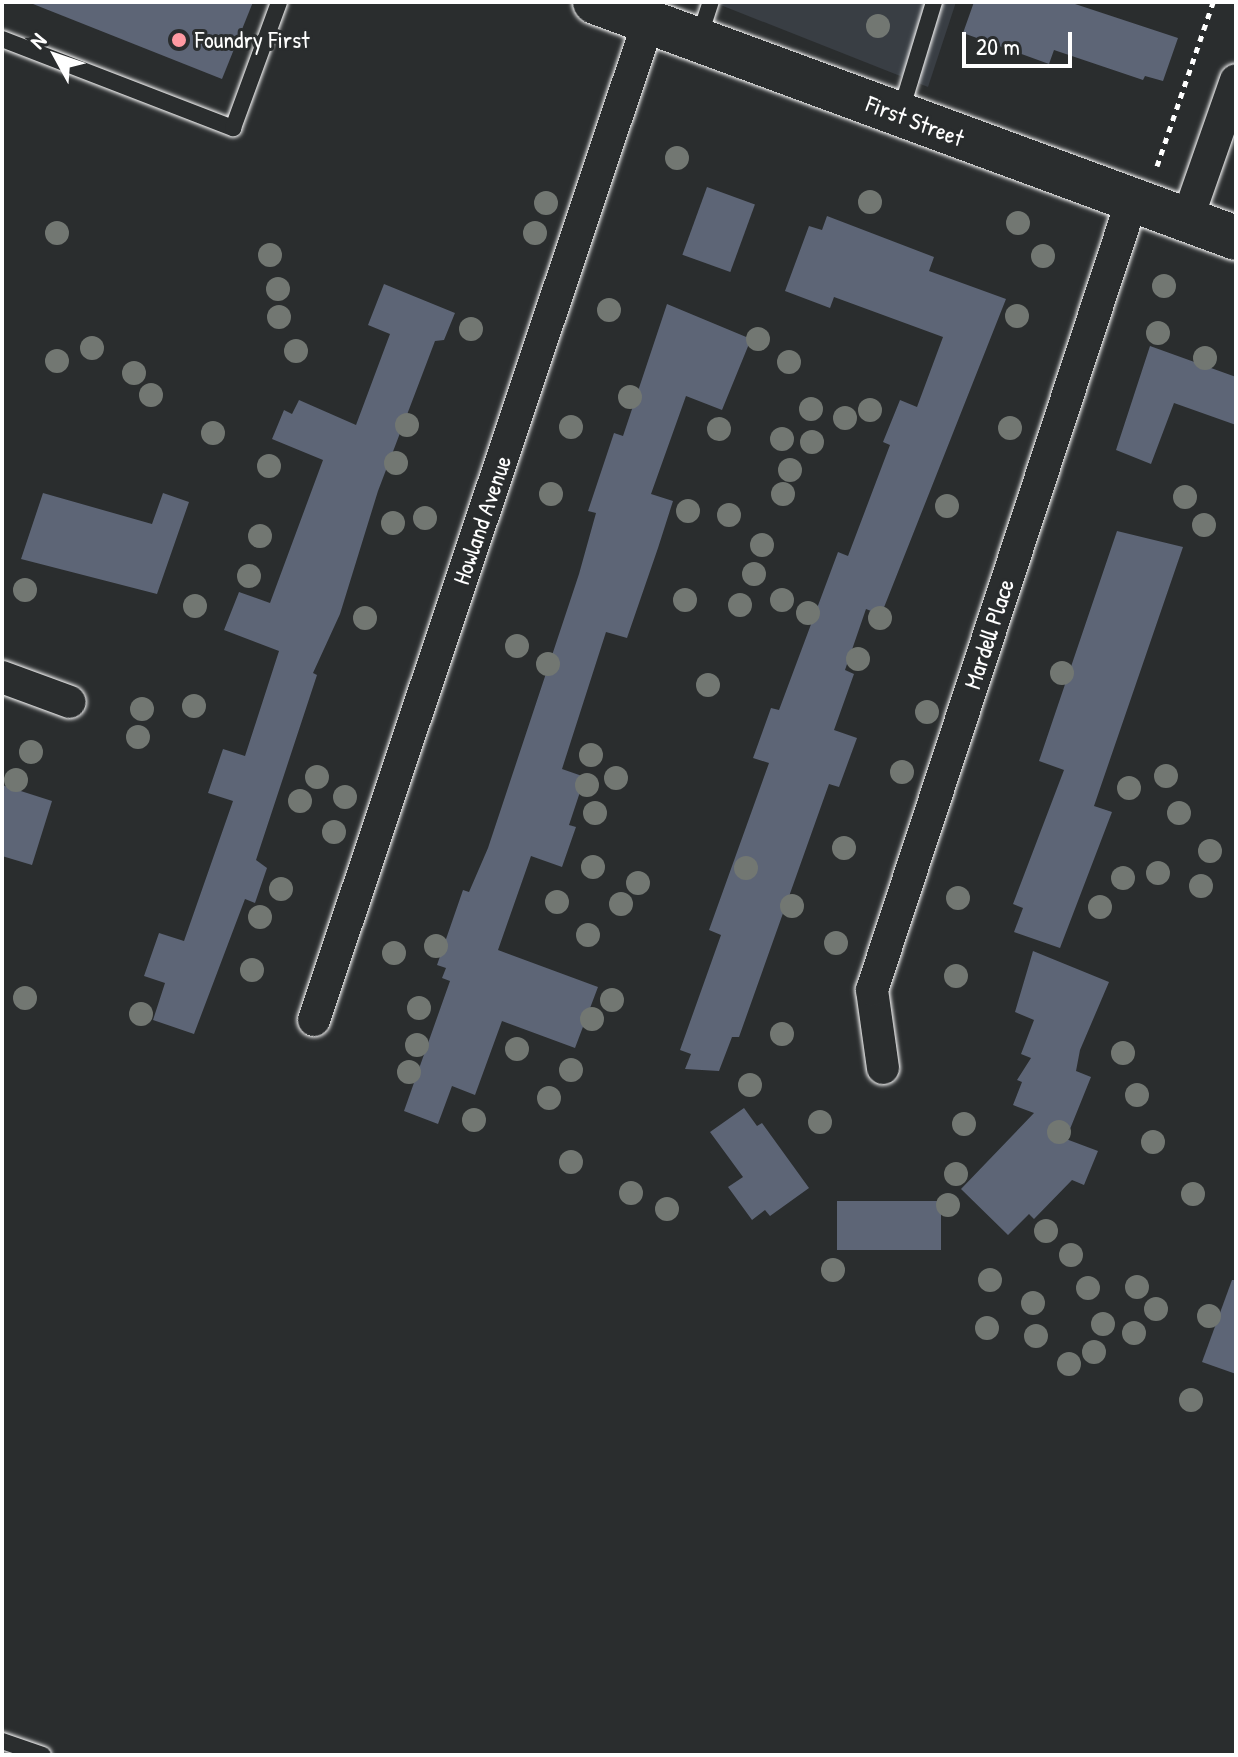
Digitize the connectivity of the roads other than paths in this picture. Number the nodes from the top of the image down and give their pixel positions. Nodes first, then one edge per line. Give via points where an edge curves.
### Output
1 (279, 2) edge
2 (595, 2) edge
3 (934, 2) edge
4 (649, 20) junction
5 (705, 20) edge
6 (2, 39) edge
7 (1236, 80) edge
8 (899, 115) junction
9 (1131, 203) junction
10 (1187, 220) junction
11 (1236, 238) edge
12 (2, 677) edge
13 (70, 702) dead end
14 (314, 1020) dead end
15 (883, 1068) dead end
16 (2, 1741) edge
17 (43, 1755) edge

1 - 6 lane via 233,128
2 - 4 street, First Street
3 - 8 lane
4 - 5 street, First Street
4 - 14 street, Howland Avenue
5 - 8 street, First Street
7 - 10 street
8 - 9 street, First Street
9 - 10 street, First Street
9 - 15 street, Mardell Place via 872,990
10 - 11 street, First Street
12 - 13 street
16 - 17 lane

